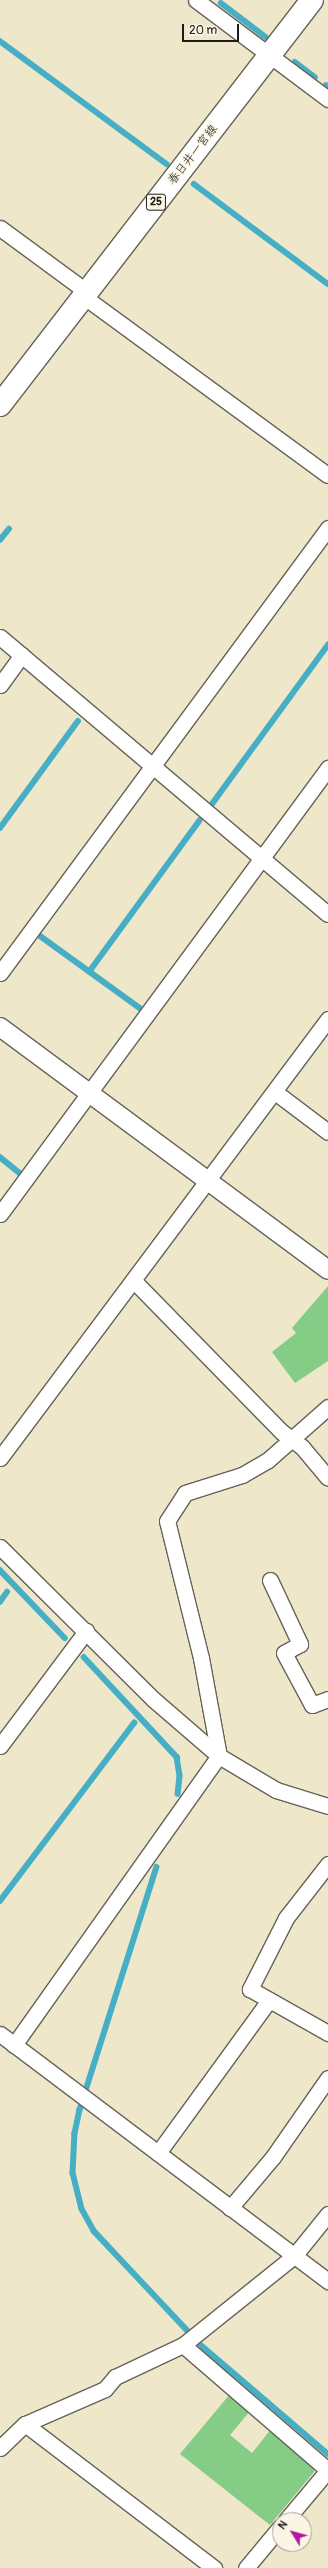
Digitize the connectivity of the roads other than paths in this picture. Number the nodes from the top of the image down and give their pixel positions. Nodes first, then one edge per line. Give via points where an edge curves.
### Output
1 (196, 0) edge
2 (312, 0) edge
3 (270, 55) junction
4 (328, 99) edge
5 (0, 228) edge
6 (85, 294) junction
7 (0, 405) edge
8 (328, 475) edge
9 (328, 528) edge
10 (0, 637) edge
11 (22, 655) junction
12 (0, 685) edge
13 (152, 765) junction
14 (328, 768) edge
15 (262, 858) junction
16 (328, 914) edge
17 (0, 973) edge
18 (328, 1019) edge
19 (0, 1027) edge
20 (89, 1092) junction
21 (275, 1092) junction
22 (328, 1132) edge
23 (208, 1179) junction
24 (0, 1214) edge
25 (328, 1270) edge
26 (133, 1280) junction
27 (328, 1407) edge
28 (291, 1439) junction
29 (0, 1458) edge
30 (328, 1478) edge
31 (0, 1547) edge
32 (270, 1580) dead end
33 (86, 1631) junction
34 (328, 1699) edge
35 (0, 1746) edge
36 (219, 1756) junction
37 (326, 1803) edge
38 (328, 1864) edge
39 (269, 2000) junction
40 (328, 2033) edge
41 (0, 2034) edge
42 (14, 2045) junction
43 (328, 2078) edge
44 (158, 2154) junction
45 (230, 2208) junction
46 (328, 2214) edge
47 (294, 2256) junction
48 (328, 2281) edge
49 (183, 2345) junction
50 (25, 2424) junction
51 (0, 2448) edge
52 (328, 2470) edge
53 (293, 2512) edge
54 (272, 2537) edge
55 (214, 2568) edge
56 (246, 2568) edge

1 - 3 street
2 - 3 main road, 春日井一宮線 / 25
3 - 4 street
3 - 6 main road, 春日井一宮線 / 25
5 - 6 street
6 - 7 main road, 春日井一宮線 / 25
6 - 8 street
9 - 13 street
10 - 11 street
11 - 12 street
11 - 13 street
13 - 15 street
13 - 17 street
14 - 15 street
15 - 16 street
15 - 20 street
18 - 21 street
19 - 20 street
20 - 23 street
20 - 24 street
21 - 22 street
21 - 23 street
23 - 25 street
23 - 26 street
26 - 28 street
26 - 29 street
27 - 28 street
28 - 30 street
28 - 36 street via 268,1460 242,1475 185,1493 167,1521 201,1658
31 - 33 street
32 - 34 street via 300,1644 284,1654 312,1705
33 - 35 street
33 - 36 street via 153,1699
36 - 37 street via 276,1790
36 - 42 street
38 - 39 street via 286,1918 250,1989
39 - 40 street
39 - 44 street
41 - 42 street
42 - 44 street
43 - 45 street via 273,2157
44 - 45 street
45 - 47 street
46 - 47 street
47 - 48 street
47 - 49 street
49 - 50 street via 115,2377 105,2389
49 - 52 street
50 - 51 street
50 - 55 street
52 - 53 street
54 - 56 street

